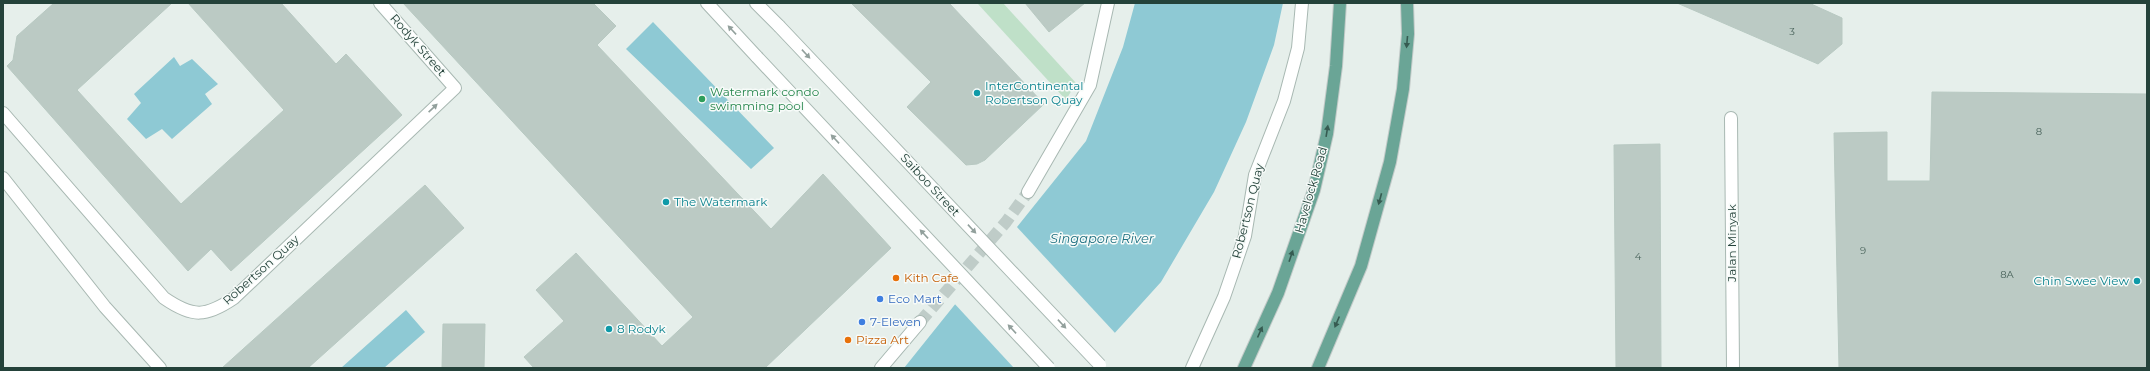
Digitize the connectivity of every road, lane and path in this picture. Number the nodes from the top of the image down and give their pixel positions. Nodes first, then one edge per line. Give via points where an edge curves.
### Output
1 (380, 3) edge
2 (707, 3) edge
3 (756, 3) edge
4 (1108, 3) edge
5 (1302, 3) edge
6 (1340, 3) edge
7 (1407, 3) edge
8 (455, 88) joint
9 (3, 113) edge
10 (1731, 118) dead end
11 (3, 178) edge
12 (1028, 192) tunnel mouth
13 (920, 322) tunnel mouth
14 (1102, 366) edge
15 (160, 368) edge
16 (881, 368) edge
17 (1049, 368) edge
18 (1192, 368) edge
19 (1244, 368) edge
20 (1318, 368) edge
21 (1733, 368) edge

1 - 8 street, Rodyk Street
17 -> 2 street, bridge
3 -> 14 street, Saiboo Street, bridge
4 - 12 street via 1090,85
5 - 18 street, Robertson Quay via 1298,48 1284,101 1255,175 1245,236 1224,297
19 -> 6 main road, Havelock Road via 1278,293 1314,190 1327,134 1336,66
7 -> 20 main road via 1408,34 1403,89 1390,162 1361,266
9 -> 8 street, Robertson Quay via 164,298 180,309 198,313 216,310 234,298
10 - 21 street, Jalan Minyak
11 - 15 street via 105,307
13 - 16 street

